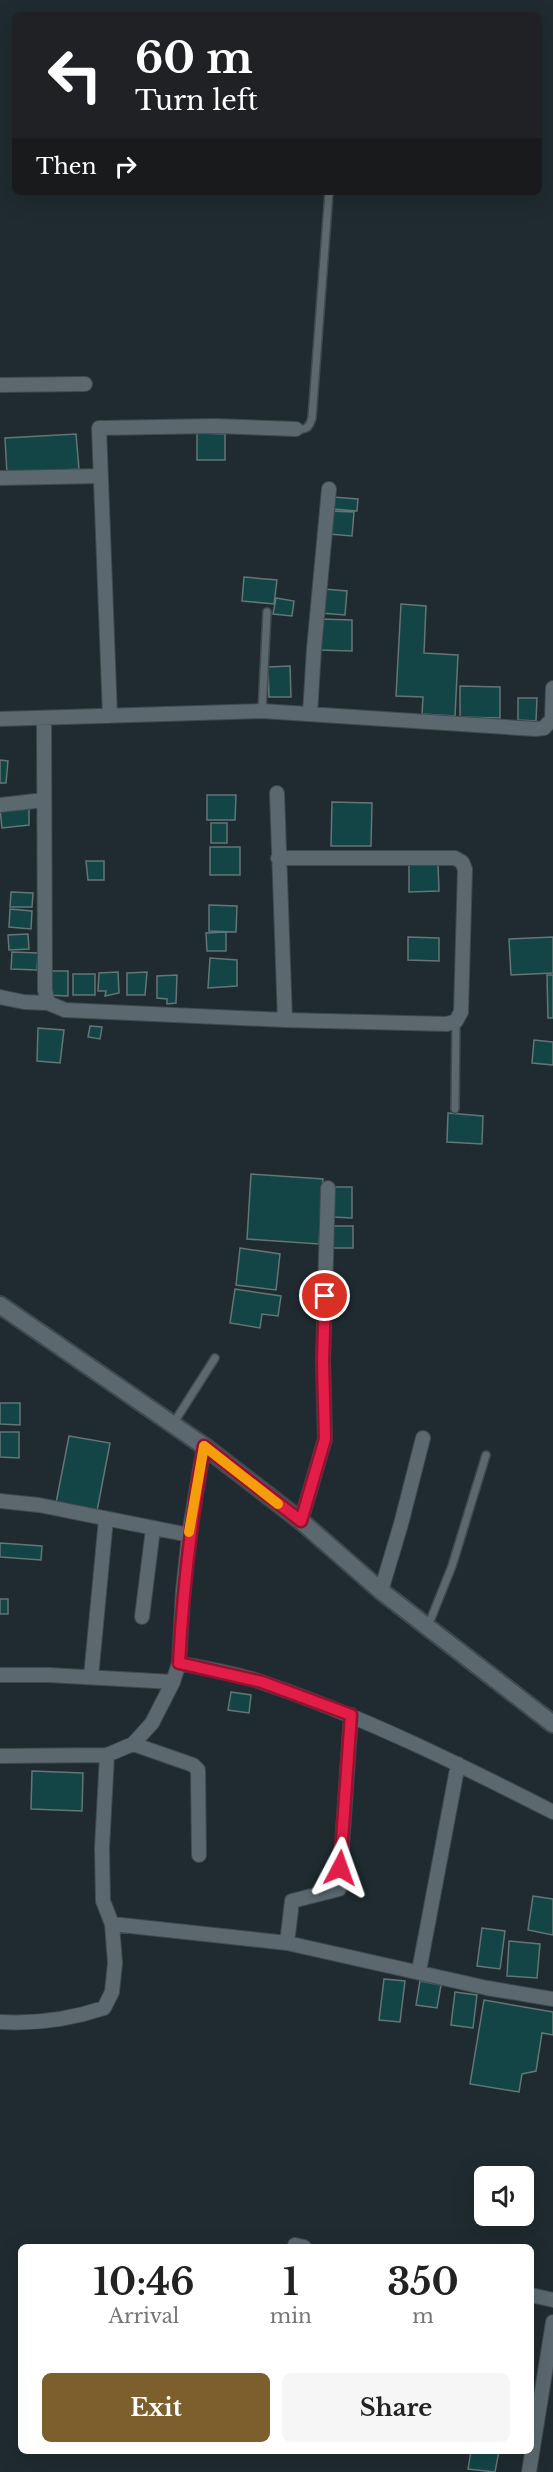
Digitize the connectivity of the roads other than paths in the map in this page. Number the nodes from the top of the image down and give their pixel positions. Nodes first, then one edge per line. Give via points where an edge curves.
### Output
1 (329, 195) edge
2 (85, 384) dead end
3 (0, 385) edge
4 (296, 429) joint
5 (101, 476) junction
6 (0, 478) edge
7 (329, 489) dead end
8 (267, 612) dead end
9 (553, 688) edge
10 (262, 711) junction
11 (310, 714) junction
12 (110, 716) junction
13 (44, 718) junction
14 (0, 719) edge
15 (277, 793) dead end
16 (44, 800) junction
17 (0, 805) edge
18 (278, 858) junction
19 (0, 997) edge
20 (48, 1003) junction
21 (285, 1020) junction
22 (456, 1021) junction
23 (455, 1109) dead end
24 (328, 1188) dead end
25 (0, 1305) edge
26 (214, 1358) dead end
27 (173, 1425) junction
28 (423, 1438) dead end
29 (204, 1446) junction
30 (486, 1455) dead end
31 (0, 1501) edge
32 (106, 1519) junction
33 (301, 1521) junction
34 (153, 1529) junction
35 (189, 1536) junction
36 (381, 1590) junction
37 (142, 1617) dead end
38 (427, 1627) junction
39 (179, 1663) junction
40 (0, 1675) edge
41 (91, 1677) junction
42 (173, 1682) junction
43 (351, 1715) junction
44 (553, 1724) edge
45 (133, 1744) junction
46 (107, 1755) junction
47 (0, 1756) edge
48 (458, 1764) junction
49 (553, 1812) edge
50 (199, 1855) dead end
51 (112, 1924) junction
52 (287, 1943) junction
53 (419, 1971) junction
54 (553, 1999) edge
55 (0, 2022) edge
56 (534, 2296) edge
57 (553, 2300) edge
58 (553, 2322) edge
59 (534, 2418) edge
60 (531, 2454) edge
61 (529, 2472) edge

1 - 4 lane via 312,418 309,427
2 - 3 street
4 - 5 street via 99,428
5 - 6 street
5 - 12 street
7 - 11 street
8 - 10 lane
9 - 11 street via 552,719 544,728 536,729
10 - 11 street
10 - 12 street
12 - 13 street
13 - 14 street
13 - 16 street
15 - 18 street
16 - 17 street
16 - 20 street
18 - 21 street
18 - 22 street via 455,858 462,862 465,869 461,1012
19 - 20 street
20 - 21 street via 65,1010
21 - 22 street via 447,1024
22 - 23 lane
24 - 33 street via 325,1439
25 - 27 main road
26 - 27 lane
27 - 29 main road
28 - 36 street
29 - 33 main road
29 - 35 street
30 - 38 lane via 452,1566
31 - 32 street
32 - 34 street
32 - 41 street
33 - 36 main road
34 - 35 street
34 - 37 street
35 - 39 street
36 - 38 main road
38 - 44 main road
39 - 42 street
39 - 43 street via 262,1682
40 - 41 street
41 - 42 street
42 - 45 street via 152,1723
43 - 48 street
43 - 52 street via 339,1889 292,1901
45 - 46 street
45 - 50 street via 198,1770
46 - 47 street
46 - 51 street via 103,1901
48 - 49 street
48 - 53 street
51 - 52 street
51 - 55 street via 114,1972 112,1992 104,2008 51,2021
52 - 53 street
53 - 54 street
56 - 57 street
58 - 59 street
60 - 61 street

